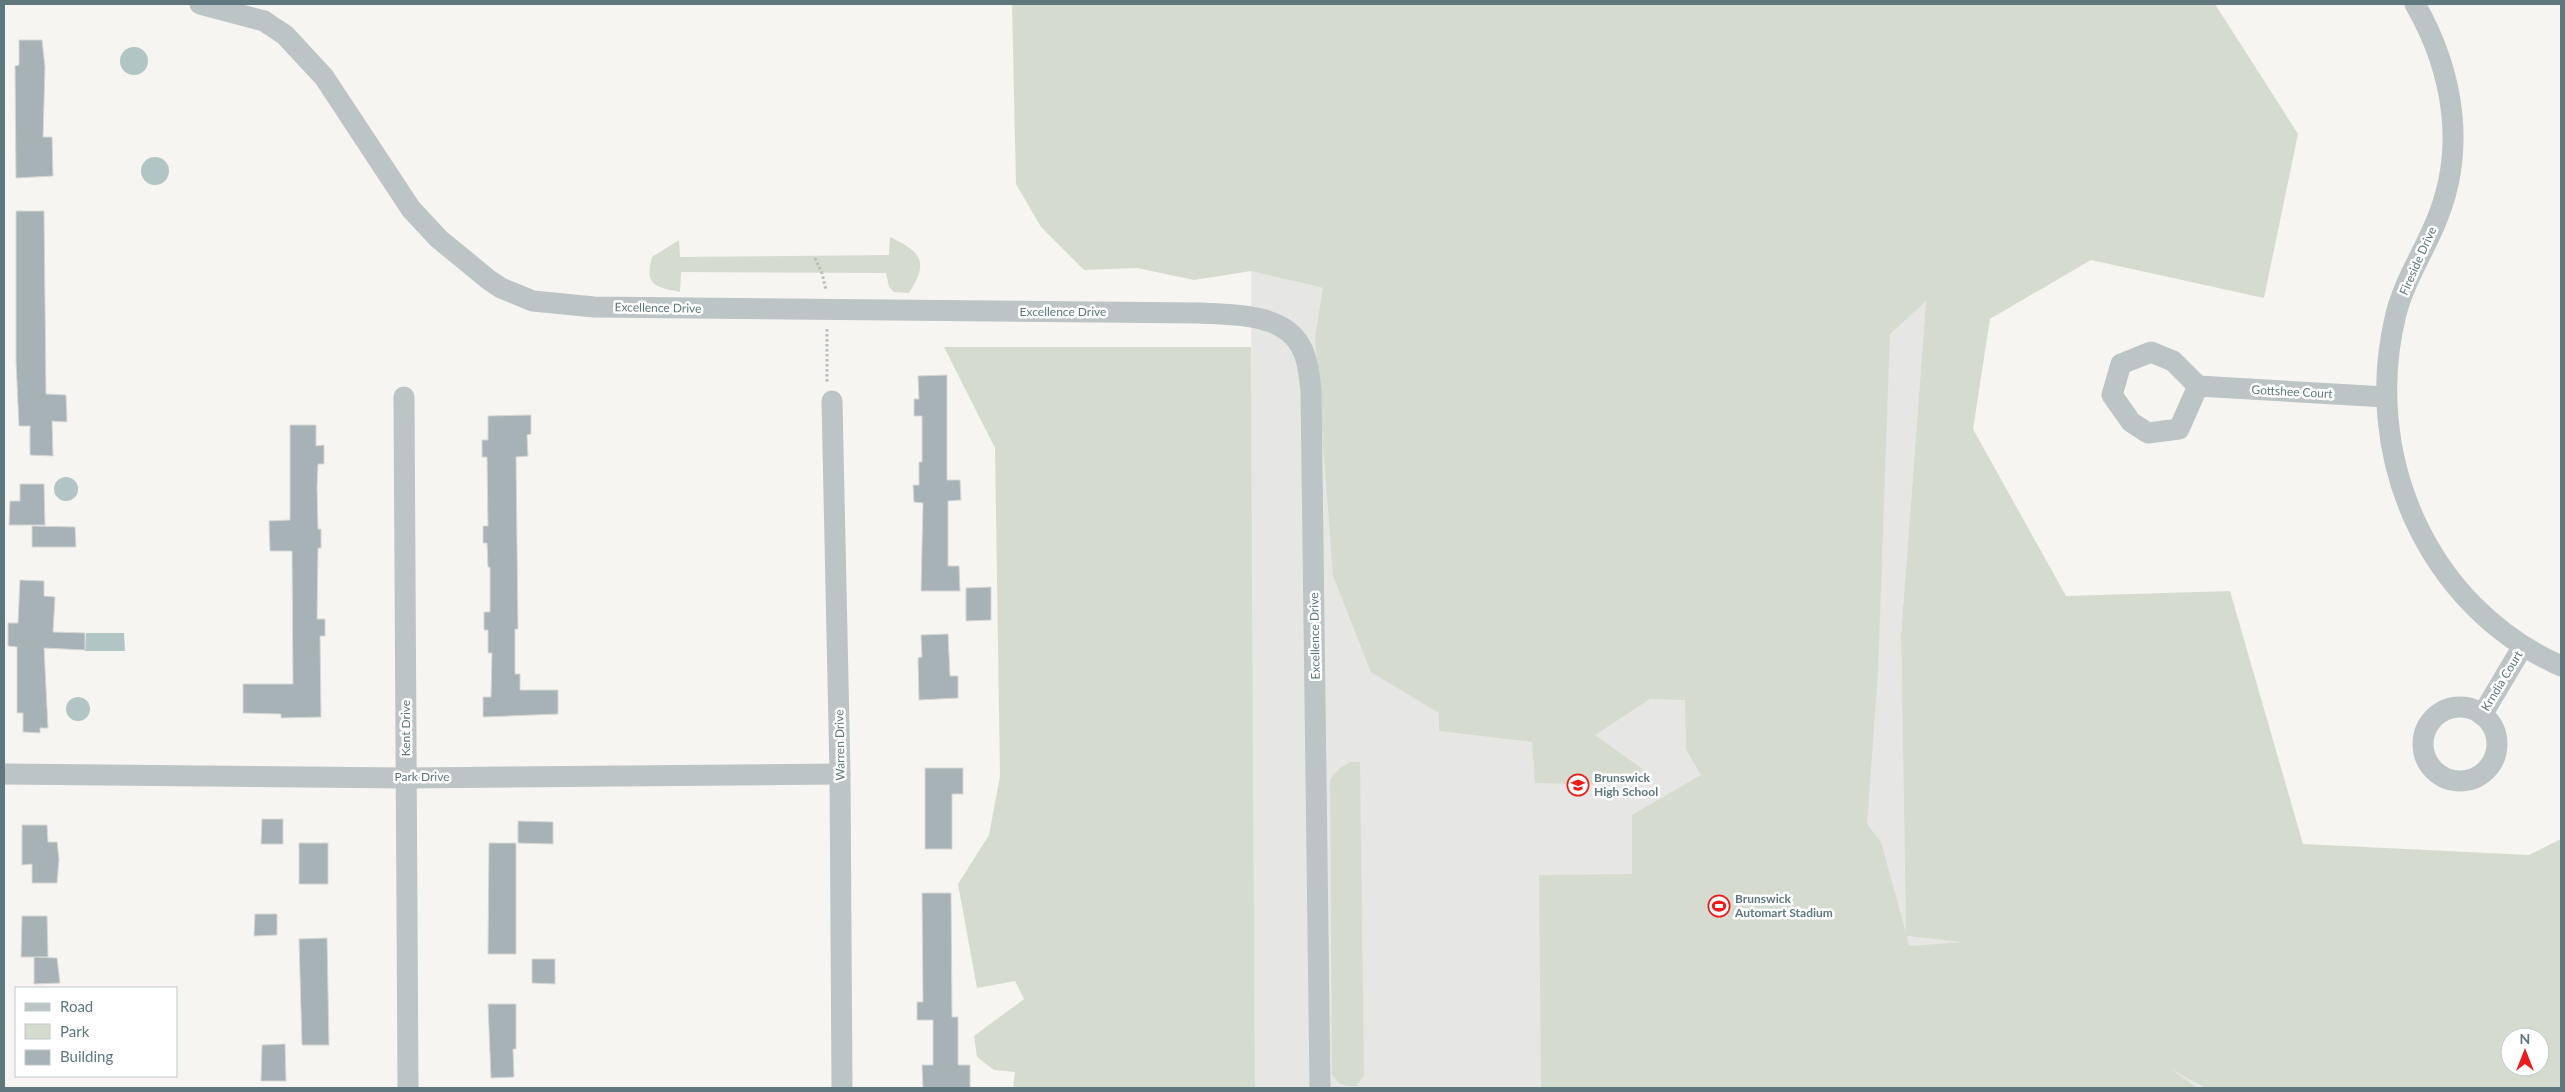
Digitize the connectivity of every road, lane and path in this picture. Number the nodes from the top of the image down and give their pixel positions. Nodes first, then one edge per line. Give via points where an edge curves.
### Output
1 (200, 4) edge
2 (2415, 4) edge
3 (2198, 386) dead end
4 (404, 397) dead end
5 (2386, 397) junction
6 (832, 401) dead end
7 (2523, 646) junction
8 (2561, 666) edge
9 (2482, 715) dead end
10 (4, 774) edge
11 (840, 774) junction
12 (406, 778) junction
13 (408, 1088) edge
14 (842, 1088) edge
15 (1320, 1088) edge

1 - 15 street, Excellence Drive via 264,21 285,35 324,76 399,193 434,234 489,280 533,301 594,307 1200,313 1267,320 1289,332 1300,344 1311,390
2 - 5 street, Fireside Drive via 2439,52 2449,88 2454,150 2447,188 2435,224 2408,279 2396,314 2388,355
3 - 5 street, Gottshee Court
4 - 12 street, Kent Drive
5 - 7 street, Fireside Drive via 2392,456 2402,492 2420,533 2440,567 2465,599
6 - 11 street, Warren Drive
7 - 8 street, Fireside Drive
7 - 9 street, Krndia Court
10 - 12 street, Park Drive
11 - 12 street, Park Drive
11 - 14 street, Warren Drive
12 - 13 street, Kent Drive

